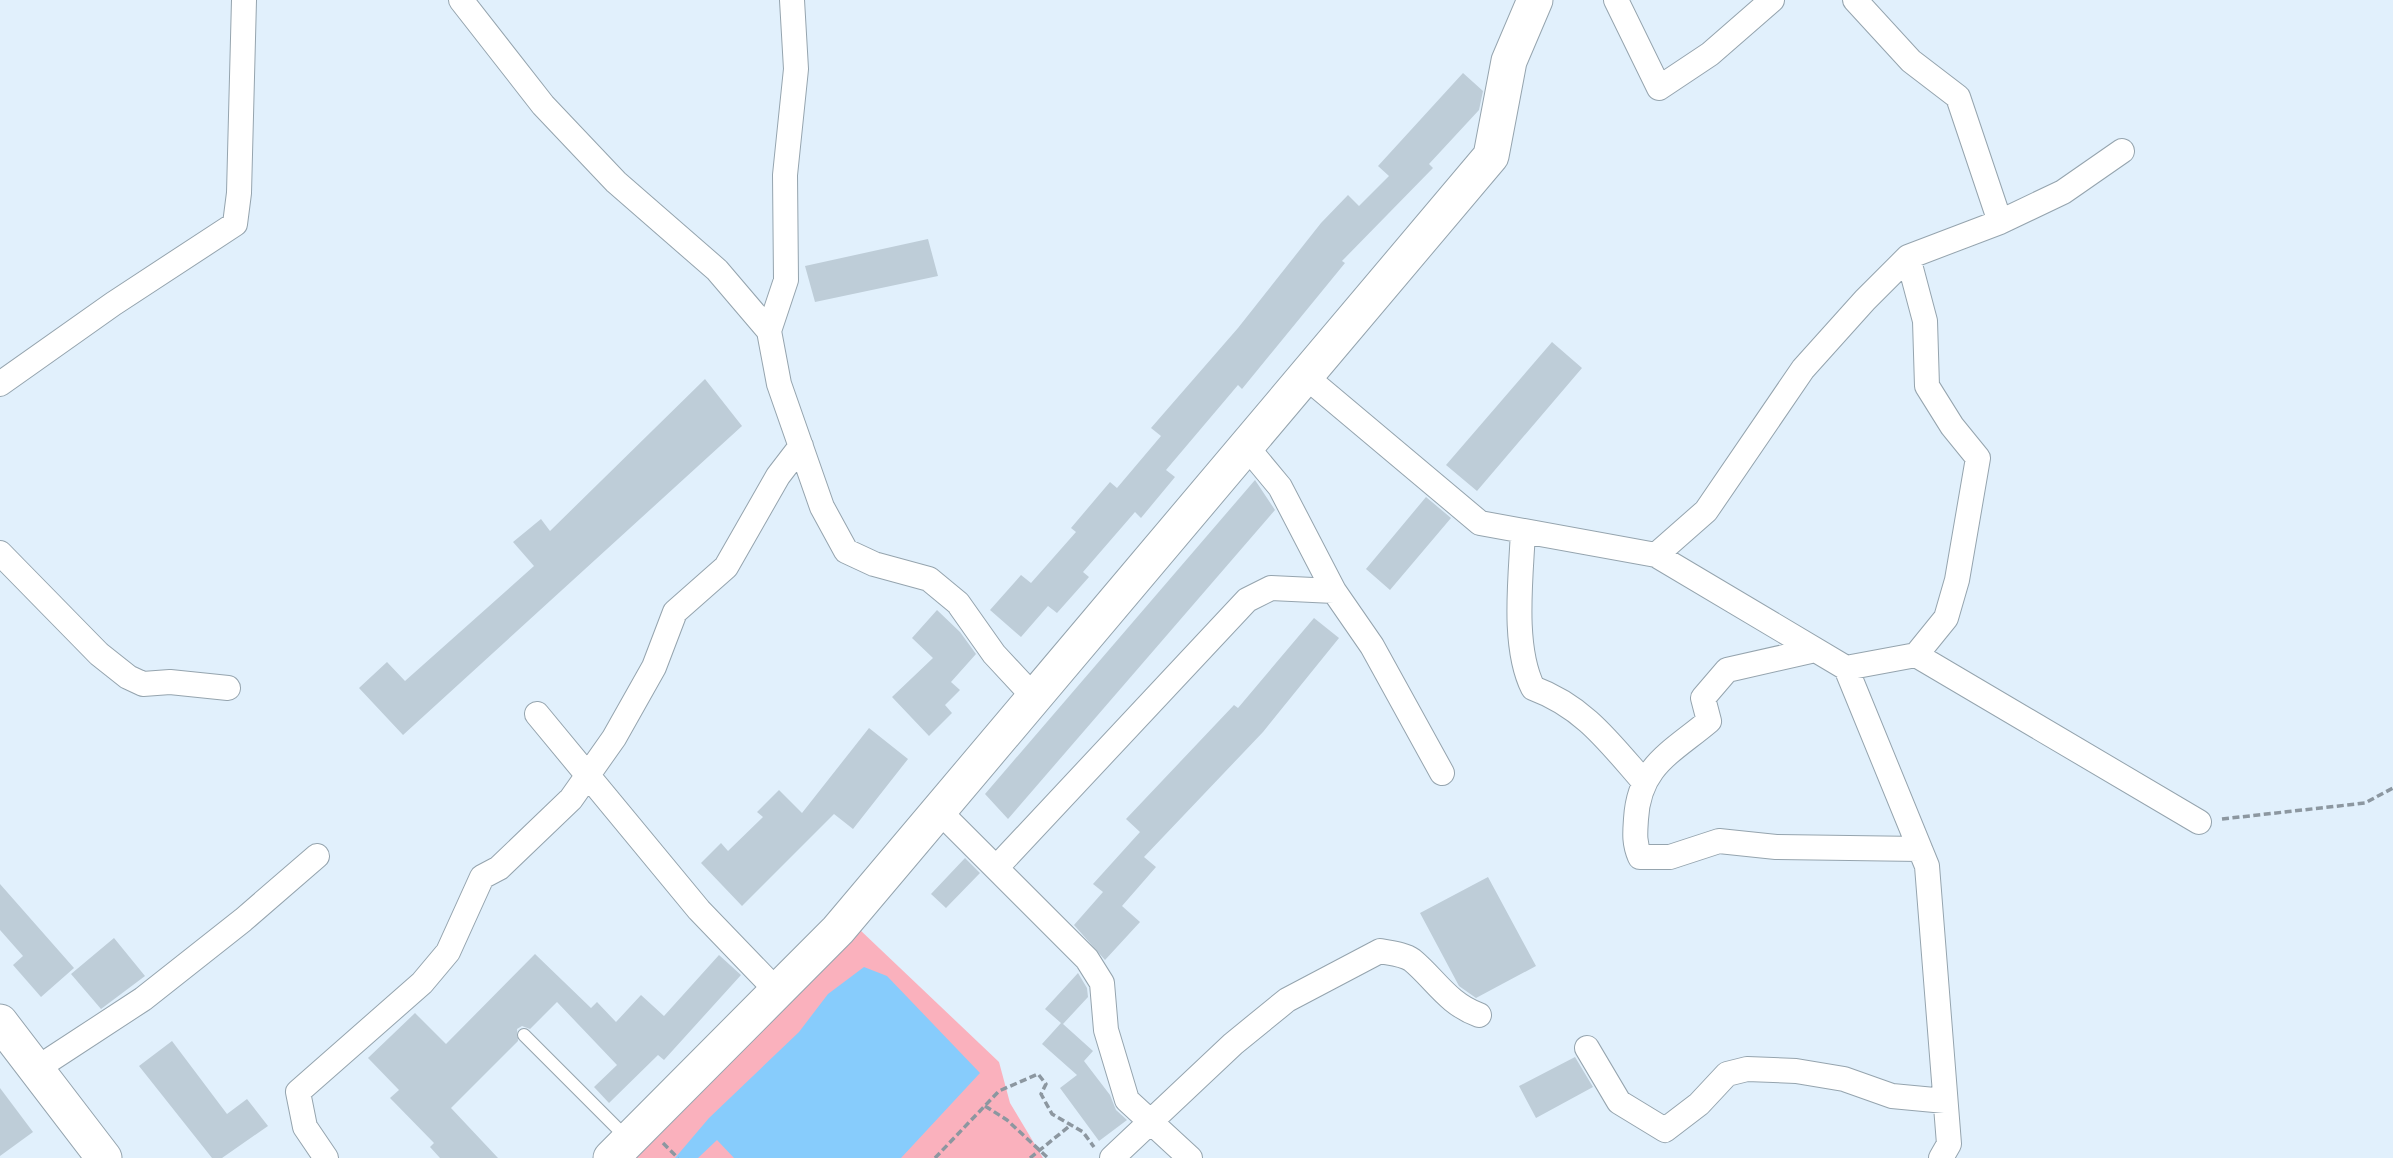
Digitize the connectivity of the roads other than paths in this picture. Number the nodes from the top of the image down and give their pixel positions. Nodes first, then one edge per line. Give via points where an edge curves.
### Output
1 (244, 0) edge
2 (461, 0) edge
3 (792, 0) edge
4 (1535, 0) edge
5 (1616, 0) edge
6 (1772, 0) edge
7 (1855, 0) edge
8 (2122, 151) dead end
9 (2000, 222) junction
10 (1908, 257) junction
11 (769, 331) junction
12 (1306, 376) junction
13 (0, 384) edge
14 (801, 446) junction
15 (1246, 446) junction
16 (1523, 531) junction
17 (0, 553) edge
18 (1656, 555) junction
19 (1334, 591) junction
20 (1815, 650) junction
21 (1916, 655) junction
22 (1846, 668) junction
23 (228, 688) dead end
24 (1034, 697) junction
25 (537, 714) dead end
26 (1442, 773) dead end
27 (587, 774) junction
28 (1644, 782) junction
29 (939, 811) junction
30 (2199, 822) road end
31 (1920, 849) junction
32 (317, 856) dead end
33 (997, 867) junction
34 (777, 991) junction
35 (1479, 1015) dead end
36 (0, 1022) edge
37 (524, 1035) dead end
38 (1587, 1048) dead end
39 (36, 1069) junction
40 (1945, 1101) junction
41 (1149, 1124) junction
42 (620, 1149) edge
43 (104, 1158) edge
44 (326, 1158) edge
45 (1112, 1158) edge
46 (1191, 1158) edge
47 (1941, 1158) edge

1 - 13 street via 235,224
2 - 11 street via 552,115 616,182 717,270
3 - 11 street via 796,69 785,174 786,280
4 - 12 street via 1509,61 1491,156
5 - 6 street via 1659,88 1710,54
7 - 9 street via 1912,61 1958,97
8 - 9 street via 2063,192
9 - 10 street
10 - 18 street via 1803,369 1706,511
10 - 21 street via 1924,321 1927,386 1979,458 1947,618
11 - 14 street via 779,384
12 - 15 street
12 - 16 street via 1480,523
14 - 24 street via 822,507 846,551 929,579 958,603
14 - 27 street via 778,476 726,567 675,612 654,667 614,738
15 - 19 street via 1280,487
15 - 24 street
16 - 18 street
16 - 28 street via 1520,617 1526,674 1534,688 1562,698 1587,718
17 - 23 street via 128,677 143,684
18 - 20 street
19 - 26 street via 1372,646
19 - 33 street via 1271,588 1247,600
20 - 22 street
20 - 28 street via 1727,670 1703,698 1709,721 1649,772
21 - 22 street
21 - 30 street
22 - 31 street
24 - 29 street
25 - 27 street
27 - 34 street via 699,910
27 - 44 street via 571,799 499,869 482,877 448,952 422,983 298,1092 306,1127
28 - 31 street via 1637,794 1634,844 1640,857 1670,857 1718,841
29 - 33 street
29 - 34 street via 838,930
31 - 40 street via 1927,866
32 - 39 street via 143,999
33 - 41 street via 1087,959 1102,983 1106,1030 1127,1100
34 - 42 street
35 - 41 street via 1463,1009 1436,987 1410,958 1380,951 1287,1000
36 - 39 street
37 - 42 lane
38 - 40 street via 1619,1102 1665,1130 1727,1074 1747,1069 1796,1071 1844,1079 1892,1096
39 - 43 street
40 - 47 street via 1949,1144
41 - 45 street
41 - 46 street

